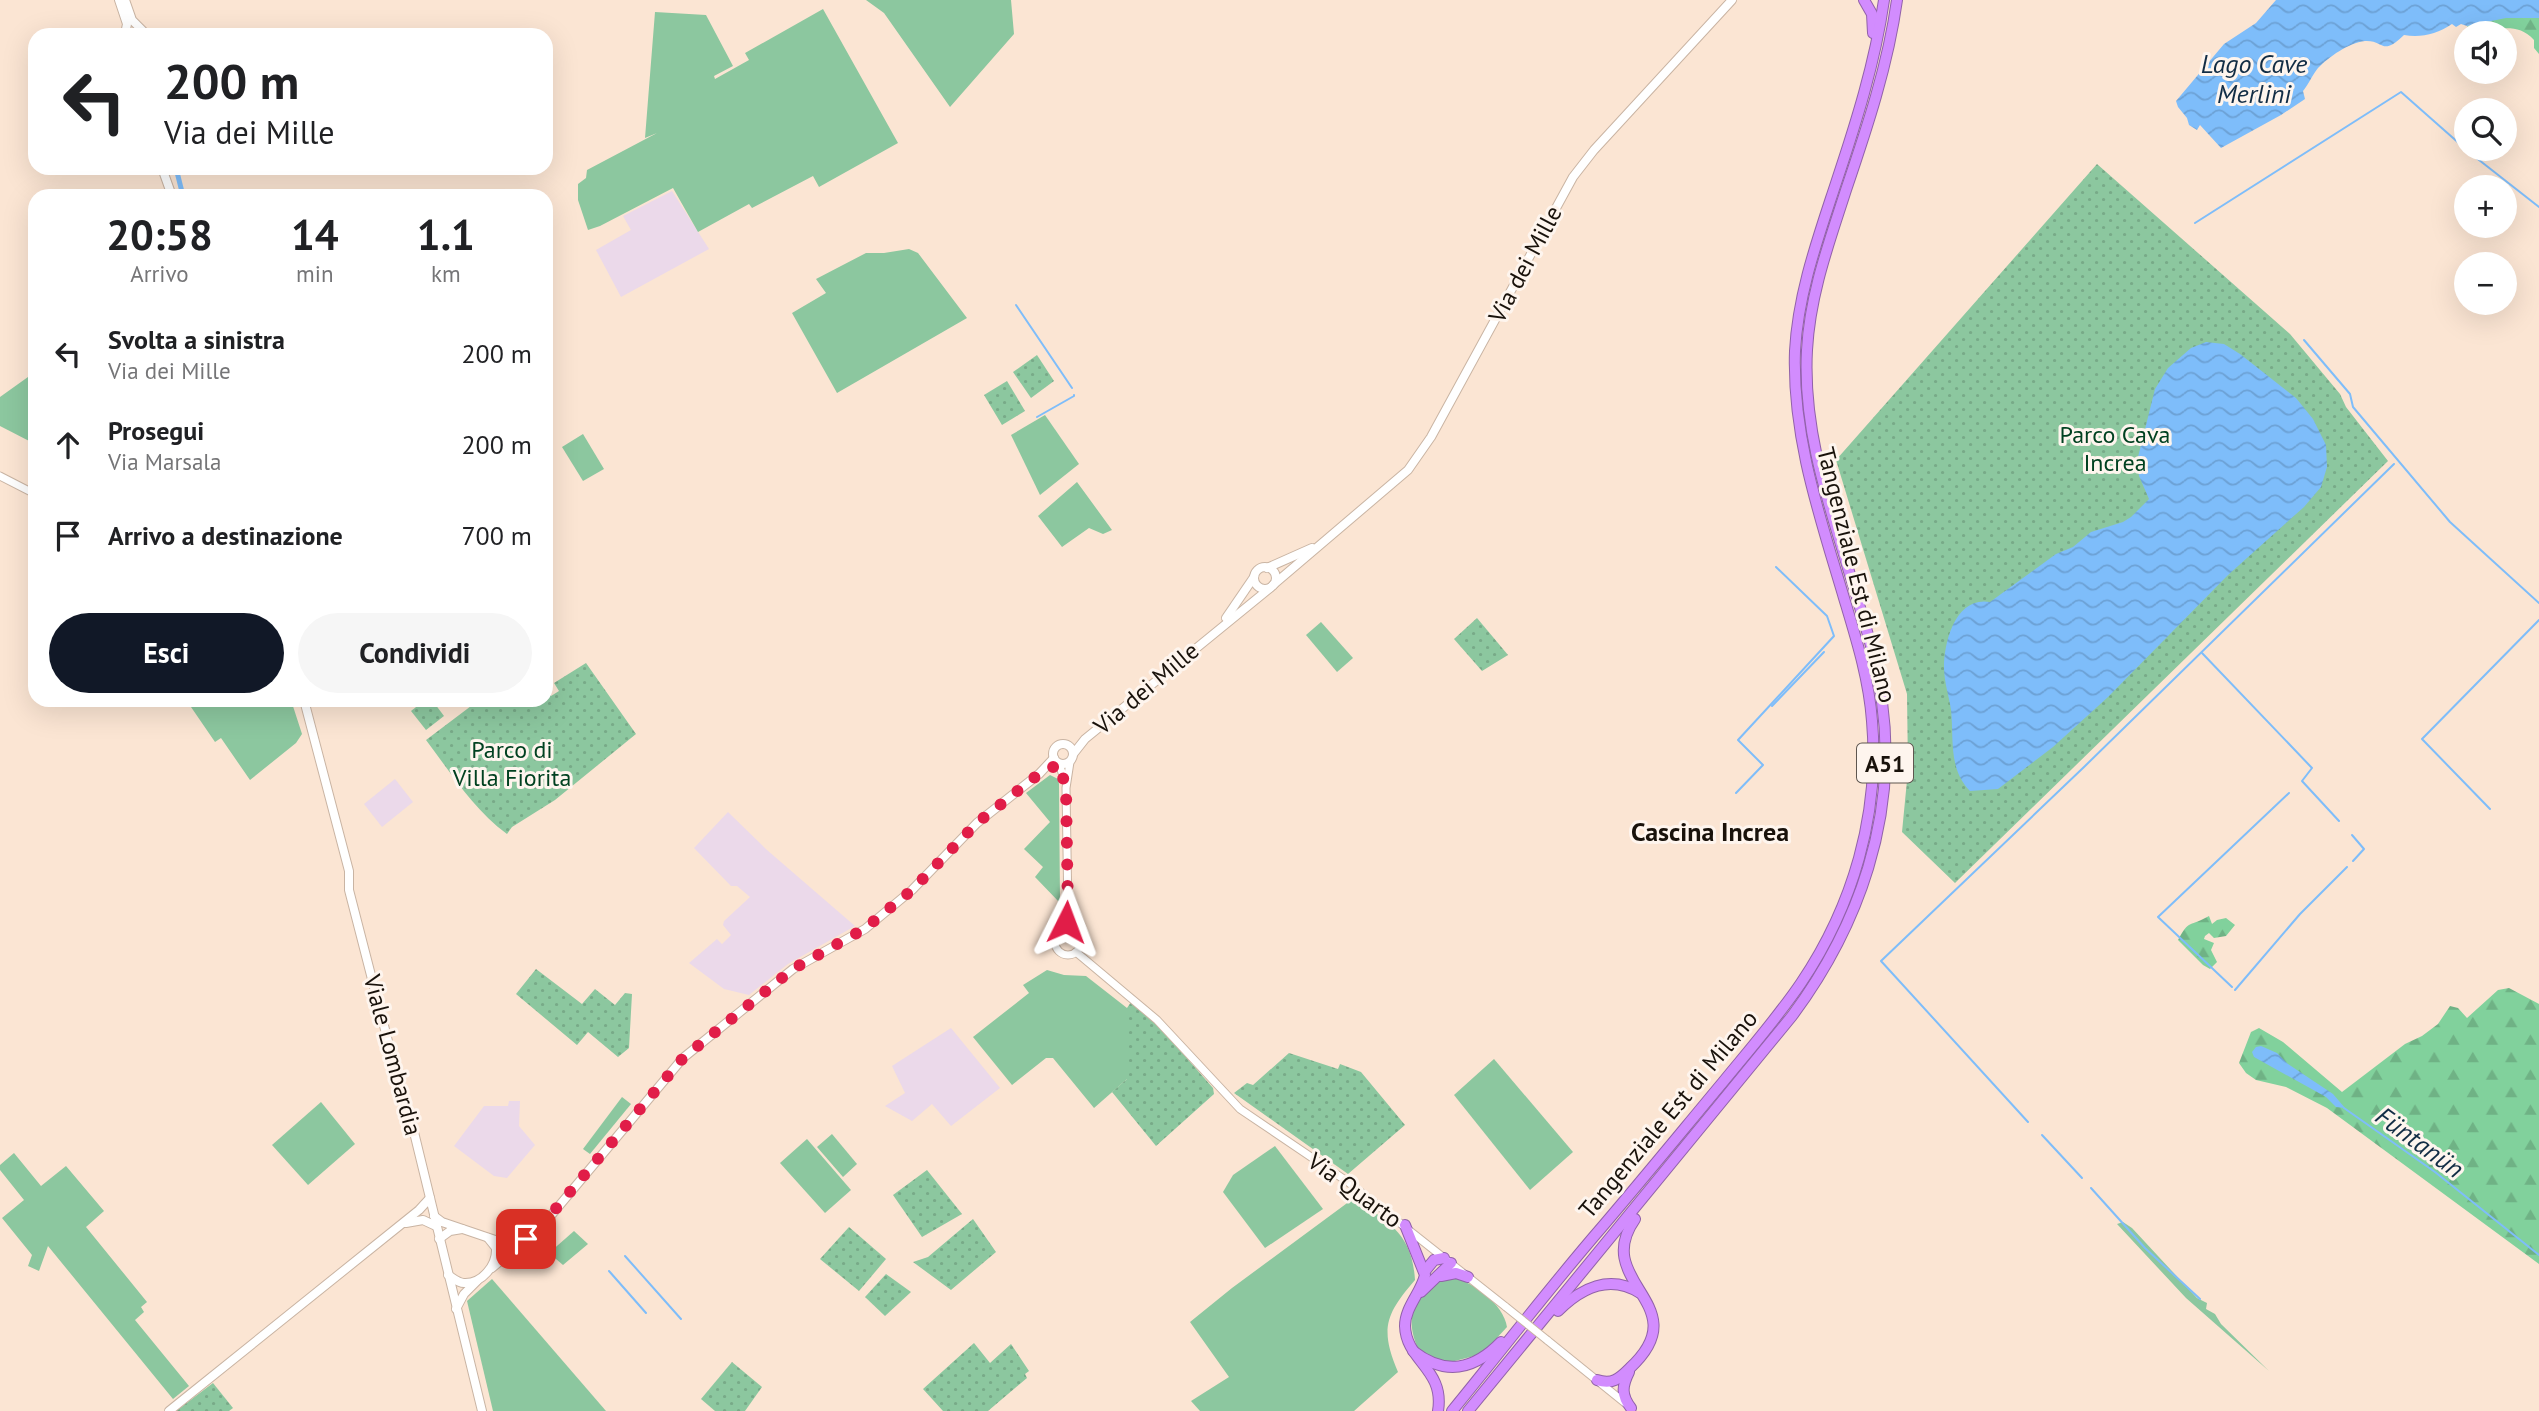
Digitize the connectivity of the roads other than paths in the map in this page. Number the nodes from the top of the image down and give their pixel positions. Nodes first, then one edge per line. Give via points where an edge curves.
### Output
1 (120, 0) edge
2 (125, 0) edge
3 (1732, 0) edge
4 (1864, 0) edge
5 (1884, 0) edge
6 (1896, 0) edge
7 (137, 26) junction
8 (126, 28) edge
9 (133, 28) edge
10 (143, 28) edge
11 (1875, 54) junction
12 (0, 476) edge
13 (28, 490) edge
14 (1332, 534) junction
15 (1267, 568) junction
16 (1254, 577) junction
17 (1271, 586) junction
18 (1210, 635) junction
19 (306, 707) edge
20 (1071, 753) junction
21 (1057, 762) junction
22 (1066, 788) junction
23 (1068, 914) junction
24 (1065, 929) junction
25 (1077, 933) junction
26 (1078, 949) junction
27 (1676, 1159) junction
28 (430, 1198) junction
29 (419, 1210) junction
30 (433, 1215) junction
31 (423, 1220) junction
32 (401, 1226) junction
33 (436, 1226) junction
34 (1405, 1226) junction
35 (465, 1229) junction
36 (486, 1237) junction
37 (439, 1239) junction
38 (526, 1239) junction
39 (1586, 1245) junction
40 (1448, 1260) junction
41 (492, 1268) junction
42 (1425, 1271) junction
43 (448, 1275) junction
44 (482, 1276) junction
45 (1438, 1277) junction
46 (1468, 1277) junction
47 (1643, 1295) junction
48 (1414, 1298) junction
49 (456, 1309) junction
50 (1528, 1339) junction
51 (1413, 1351) junction
52 (1597, 1380) joint
53 (1616, 1387) junction
54 (1633, 1409) edge
55 (170, 1411) edge
56 (482, 1411) edge
57 (1438, 1411) edge
58 (1452, 1411) edge
59 (1468, 1411) edge

1 - 8 main road
2 - 7 main road
3 - 14 main road, Via dei Mille via 1570,181 1413,464
4 - 11 highway via 1873,17
5 - 11 highway, Tangenziale Est di Milano / A51
6 - 27 highway, Tangenziale Est di Milano / A51 via 1872,110 1816,287 1807,370 1814,444 1883,704 1885,770 1877,834 1854,910 1819,976 1782,1030
7 - 9 main road
7 - 10 main road
11 - 39 highway, Tangenziale Est di Milano / A51 via 1808,270 1795,359 1803,451 1869,696 1872,777 1861,854 1833,928 1794,993
12 - 13 street
14 - 15 main road, Via dei Mille
14 - 17 main road, Via dei Mille
15 - 16 main road via 1259,569
15 - 17 main road via 1275,575
16 - 17 main road via 1260,588
16 - 18 main road, Via dei Mille
17 - 18 main road, Via dei Mille
18 - 20 main road, Via dei Mille
19 - 28 main road, Viale Lombardia
20 - 21 main road
20 - 21 main road, Via dei Mille via 1058,746 1054,751
20 - 22 street
21 - 22 street
21 - 38 main road via 977,823 912,890 864,929 793,969 683,1058
22 - 23 street
23 - 24 street
23 - 25 street
24 - 25 street
24 - 26 street via 1056,936 1056,948 1066,955
25 - 26 street
26 - 34 street, Via Quarto via 1163,1027 1240,1109
27 - 47 highway via 1624,1240 1624,1263
27 - 50 highway, Tangenziale Est di Milano / A51
28 - 29 main road
28 - 30 main road, Viale Lombardia
29 - 30 main road
29 - 32 main road
30 - 31 main road
30 - 33 main road, Viale Lombardia
30 - 35 main road
31 - 32 main road
31 - 33 main road
32 - 55 main road
33 - 37 main road, Viale Lombardia
34 - 40 street, Via Quarto
34 - 42 highway
35 - 36 main road
35 - 37 main road via 450,1231
36 - 38 main road via 507,1244
36 - 41 main road via 496,1248
37 - 43 main road, Viale Lombardia
38 - 41 main road
39 - 51 highway via 1484,1357 1450,1368
39 - 58 highway, Tangenziale Est di Milano / A51
40 - 42 highway via 1432,1261
40 - 45 highway
40 - 46 street, Via Quarto
41 - 44 main road
42 - 48 highway
43 - 44 main road via 460,1283
43 - 49 main road, Viale Lombardia
44 - 49 main road
45 - 46 highway via 1456,1273
45 - 48 highway
46 - 52 street, Via Quarto, bridge
47 - 50 highway via 1617,1283 1595,1286 1573,1298
47 - 53 highway via 1652,1311 1654,1333 1650,1345
48 - 51 highway via 1405,1326
49 - 56 main road, Viale Lombardia
50 - 59 highway, Tangenziale Est di Milano / A51
51 - 57 highway via 1437,1384
52 - 53 highway
53 - 54 highway

